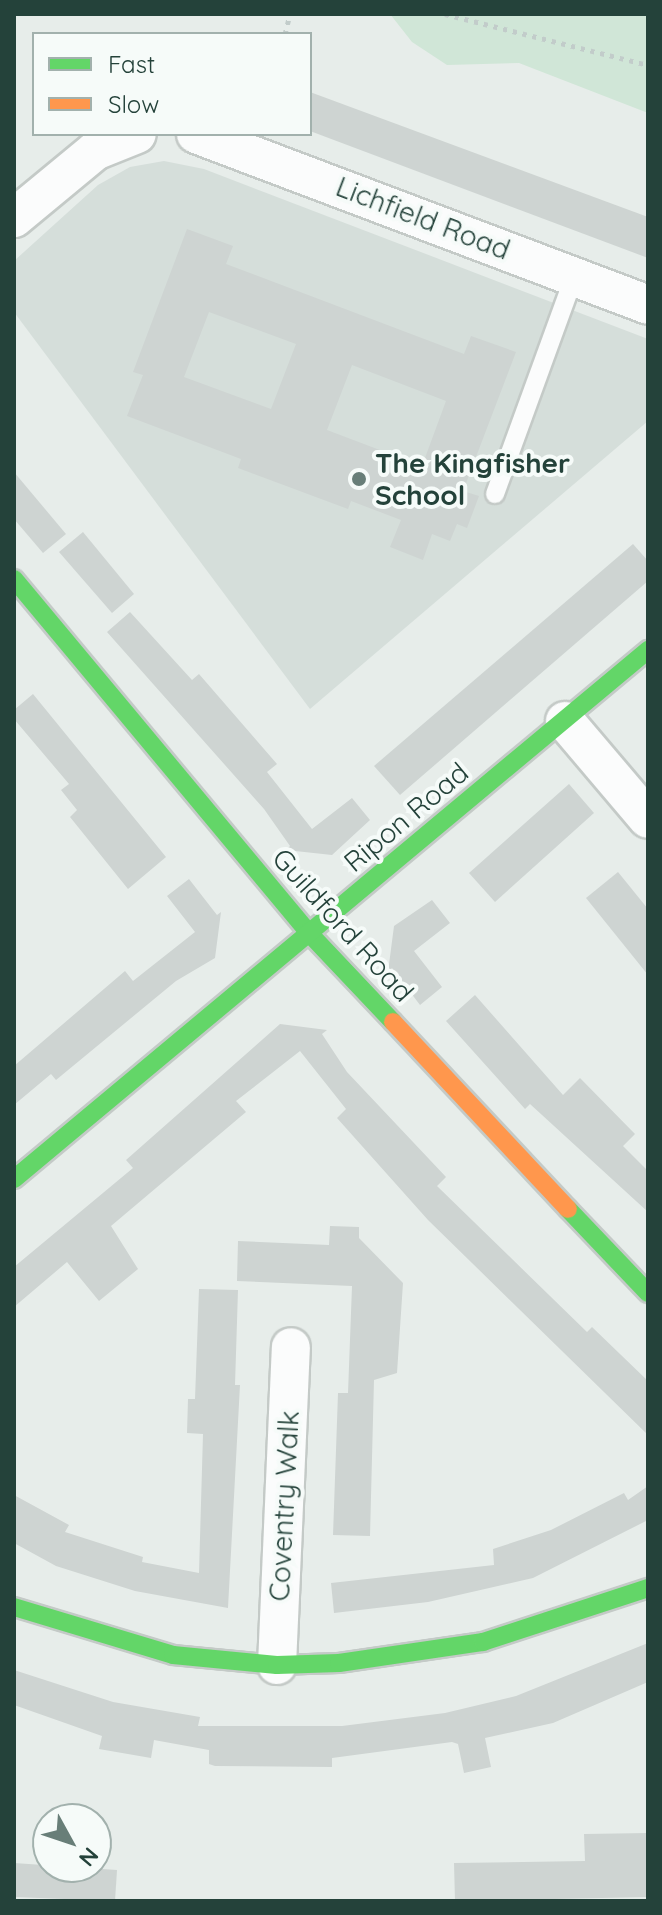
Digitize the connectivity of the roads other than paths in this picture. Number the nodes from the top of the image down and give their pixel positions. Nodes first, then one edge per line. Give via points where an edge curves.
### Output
1 (132, 136) edge
2 (201, 136) edge
3 (14, 218) edge
4 (574, 277) junction
5 (648, 305) edge
6 (495, 494) dead end
7 (14, 579) edge
8 (648, 650) edge
9 (565, 721) junction
10 (648, 819) edge
11 (308, 932) junction
12 (14, 1179) edge
13 (648, 1293) edge
14 (291, 1347) dead end
15 (648, 1588) edge
16 (14, 1607) edge
17 (277, 1665) junction

1 - 3 street via 95,151
2 - 4 street, Lichfield Road
4 - 5 street, Lichfield Road
4 - 6 lane
7 - 11 street, Guildford Road
8 - 9 street, Ripon Road
9 - 10 street
9 - 11 street, Ripon Road
11 - 12 street, Ripon Road
11 - 13 street, Guildford Road
14 - 17 street, Coventry Walk
15 - 17 street via 534,1628 435,1652
16 - 17 street via 138,1647

